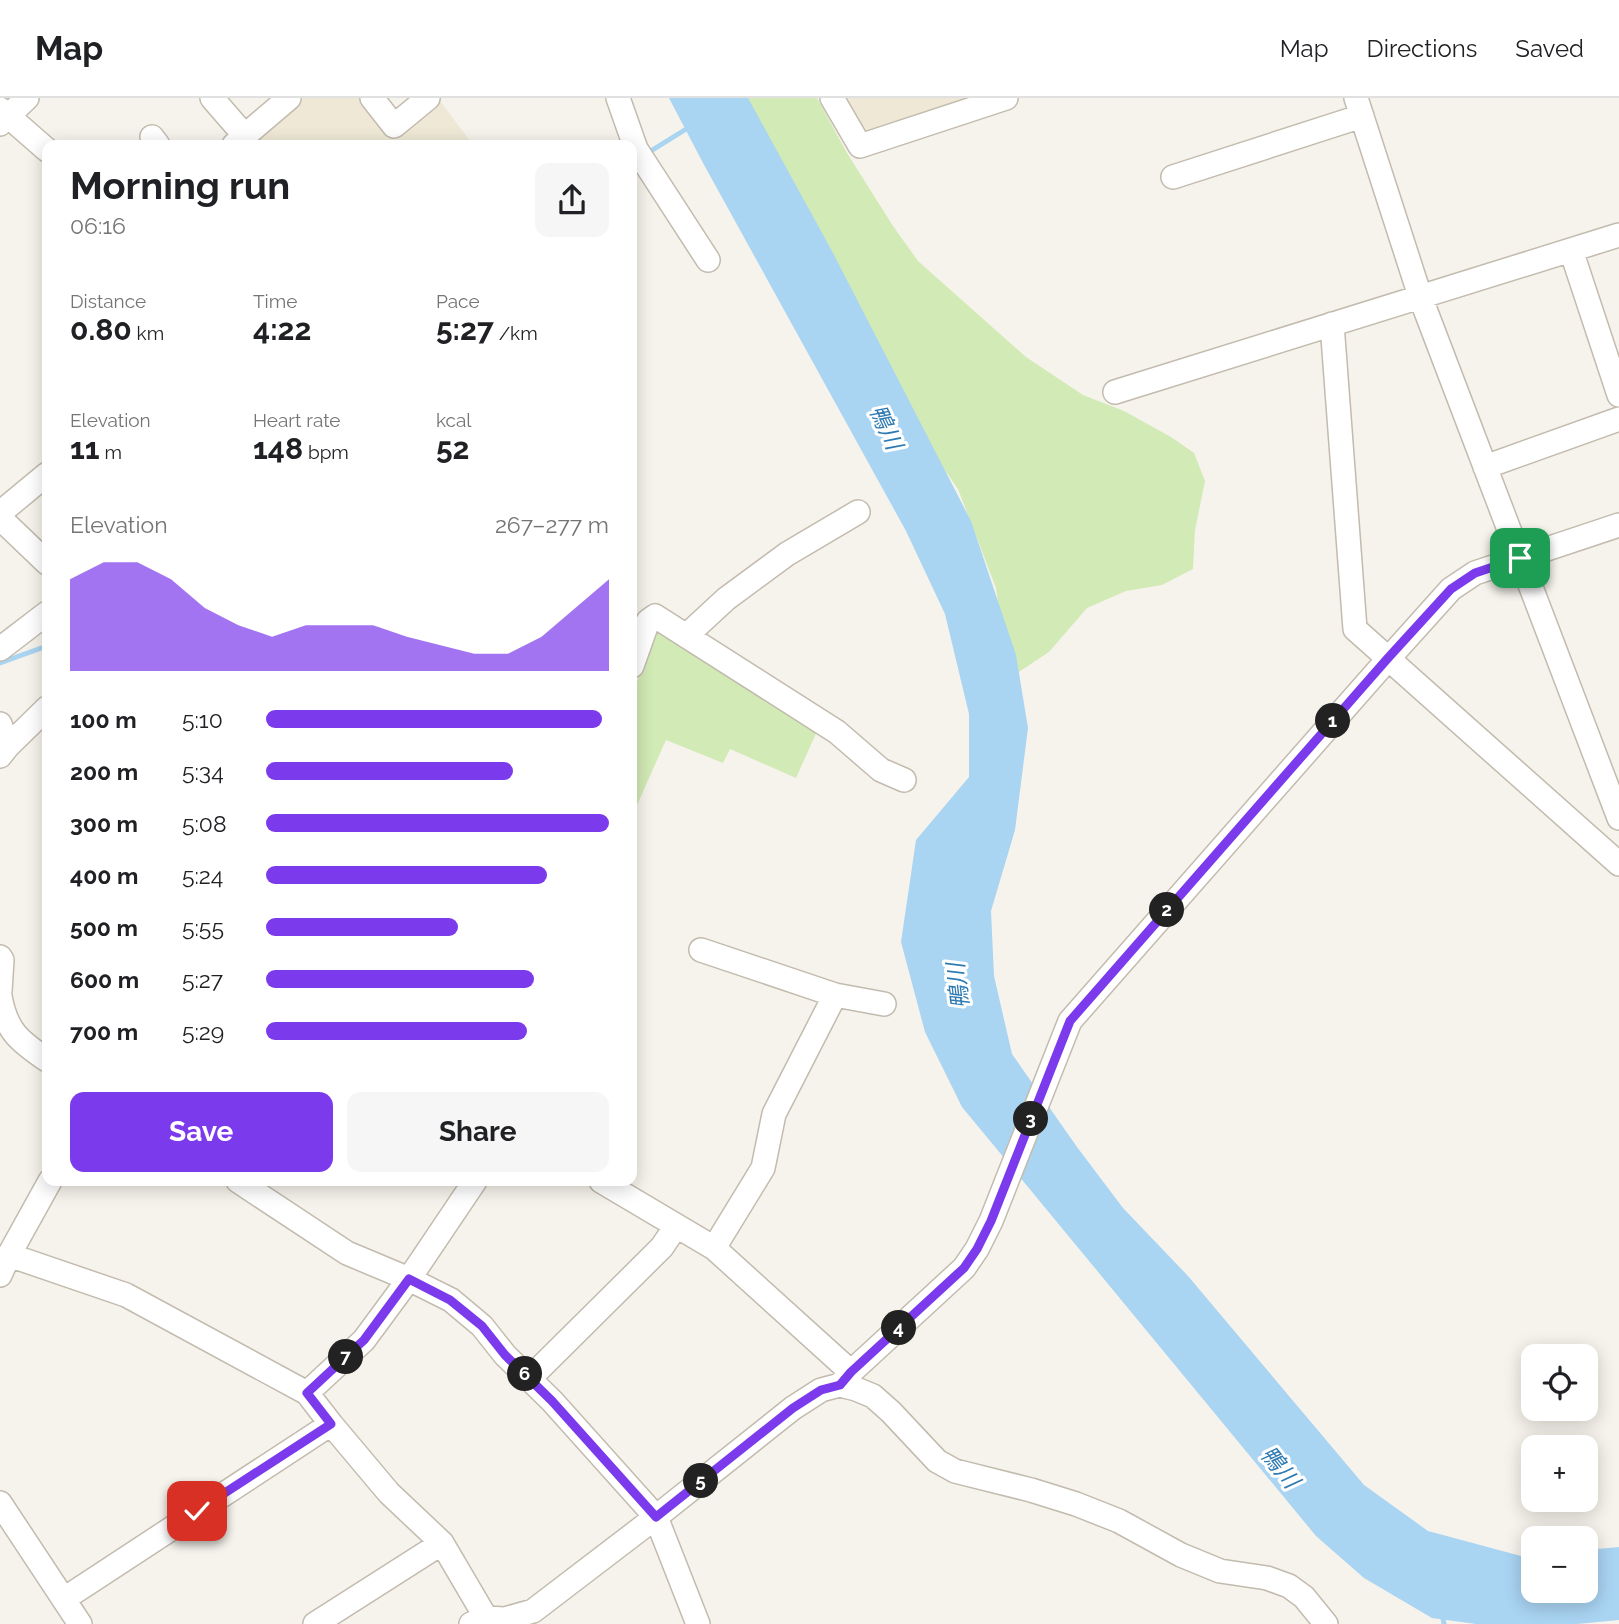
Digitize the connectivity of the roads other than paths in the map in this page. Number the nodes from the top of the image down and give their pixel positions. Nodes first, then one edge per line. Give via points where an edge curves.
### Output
1 (27, 98) edge
2 (212, 98) edge
3 (289, 98) edge
4 (372, 98) edge
5 (428, 98) edge
6 (618, 98) edge
7 (832, 98) edge
8 (1006, 98) edge
9 (1359, 107) edge
10 (3, 116) edge
11 (239, 140) edge
12 (241, 140) edge
13 (633, 140) edge
14 (42, 146) edge
15 (637, 151) edge
16 (1173, 177) dead end
17 (1619, 235) edge
18 (1571, 250) junction
19 (708, 260) dead end
20 (1420, 296) junction
21 (1332, 324) junction
22 (1115, 392) dead end
23 (1619, 395) edge
24 (1619, 419) edge
25 (1485, 467) junction
26 (42, 478) edge
27 (858, 512) dead end
28 (0, 513) edge
29 (0, 518) edge
30 (1619, 525) edge
31 (42, 558) edge
32 (1520, 558) junction
33 (42, 616) edge
34 (686, 636) junction
35 (0, 649) edge
36 (637, 652) edge
37 (1388, 658) junction
38 (42, 712) edge
39 (3, 742) edge
40 (904, 780) dead end
41 (1619, 818) edge
42 (1616, 852) edge
43 (701, 950) dead end
44 (0, 957) edge
45 (835, 995) junction
46 (884, 1004) dead end
47 (1, 1005) edge
48 (42, 1057) edge
49 (47, 1186) edge
50 (246, 1186) edge
51 (472, 1186) edge
52 (609, 1186) edge
53 (676, 1226) junction
54 (714, 1248) junction
55 (5, 1265) edge
56 (409, 1279) junction
57 (529, 1378) junction
58 (845, 1378) junction
59 (307, 1393) junction
60 (331, 1424) junction
61 (0, 1503) edge
62 (656, 1517) junction
63 (442, 1543) junction
64 (64, 1599) junction
65 (478, 1621) edge
66 (80, 1624) edge
67 (315, 1624) edge
68 (698, 1624) edge
69 (1326, 1624) edge

1 - 10 street
2 - 11 street
3 - 12 street
4 - 5 street via 394,125
6 - 13 street
7 - 8 street via 860,146
9 - 16 street
9 - 20 street
10 - 14 street
15 - 19 street
17 - 18 street
18 - 20 street
18 - 23 street
20 - 21 street
20 - 25 street
21 - 22 street
21 - 37 street via 1355,629
24 - 25 street
25 - 32 street
26 - 28 street
27 - 34 street via 787,554 726,599
29 - 31 street
30 - 32 street
32 - 37 street via 1475,573 1451,589
32 - 41 street
33 - 35 street
34 - 36 street via 655,616 648,621
34 - 40 street via 837,732 881,770
37 - 42 street
37 - 58 street via 1070,1021 977,1249 964,1268
38 - 39 street
43 - 45 street
44 - 47 street
45 - 46 street
45 - 54 street via 774,1114 763,1168
47 - 48 street via 14,1033
49 - 55 street
50 - 56 street via 347,1253
51 - 56 street
52 - 53 street
53 - 54 street
53 - 57 street via 662,1247
54 - 58 street
55 - 59 street via 126,1294
56 - 57 street via 450,1300 482,1326
56 - 59 street via 364,1340
57 - 62 street
58 - 62 street via 793,1408
58 - 69 street via 873,1396 937,1461 955,1471 1076,1504 1220,1571 1289,1586
59 - 60 street
60 - 63 street via 388,1493
60 - 64 street
61 - 64 street
62 - 65 street via 533,1611
62 - 68 street
63 - 65 street
63 - 67 street
64 - 66 street

